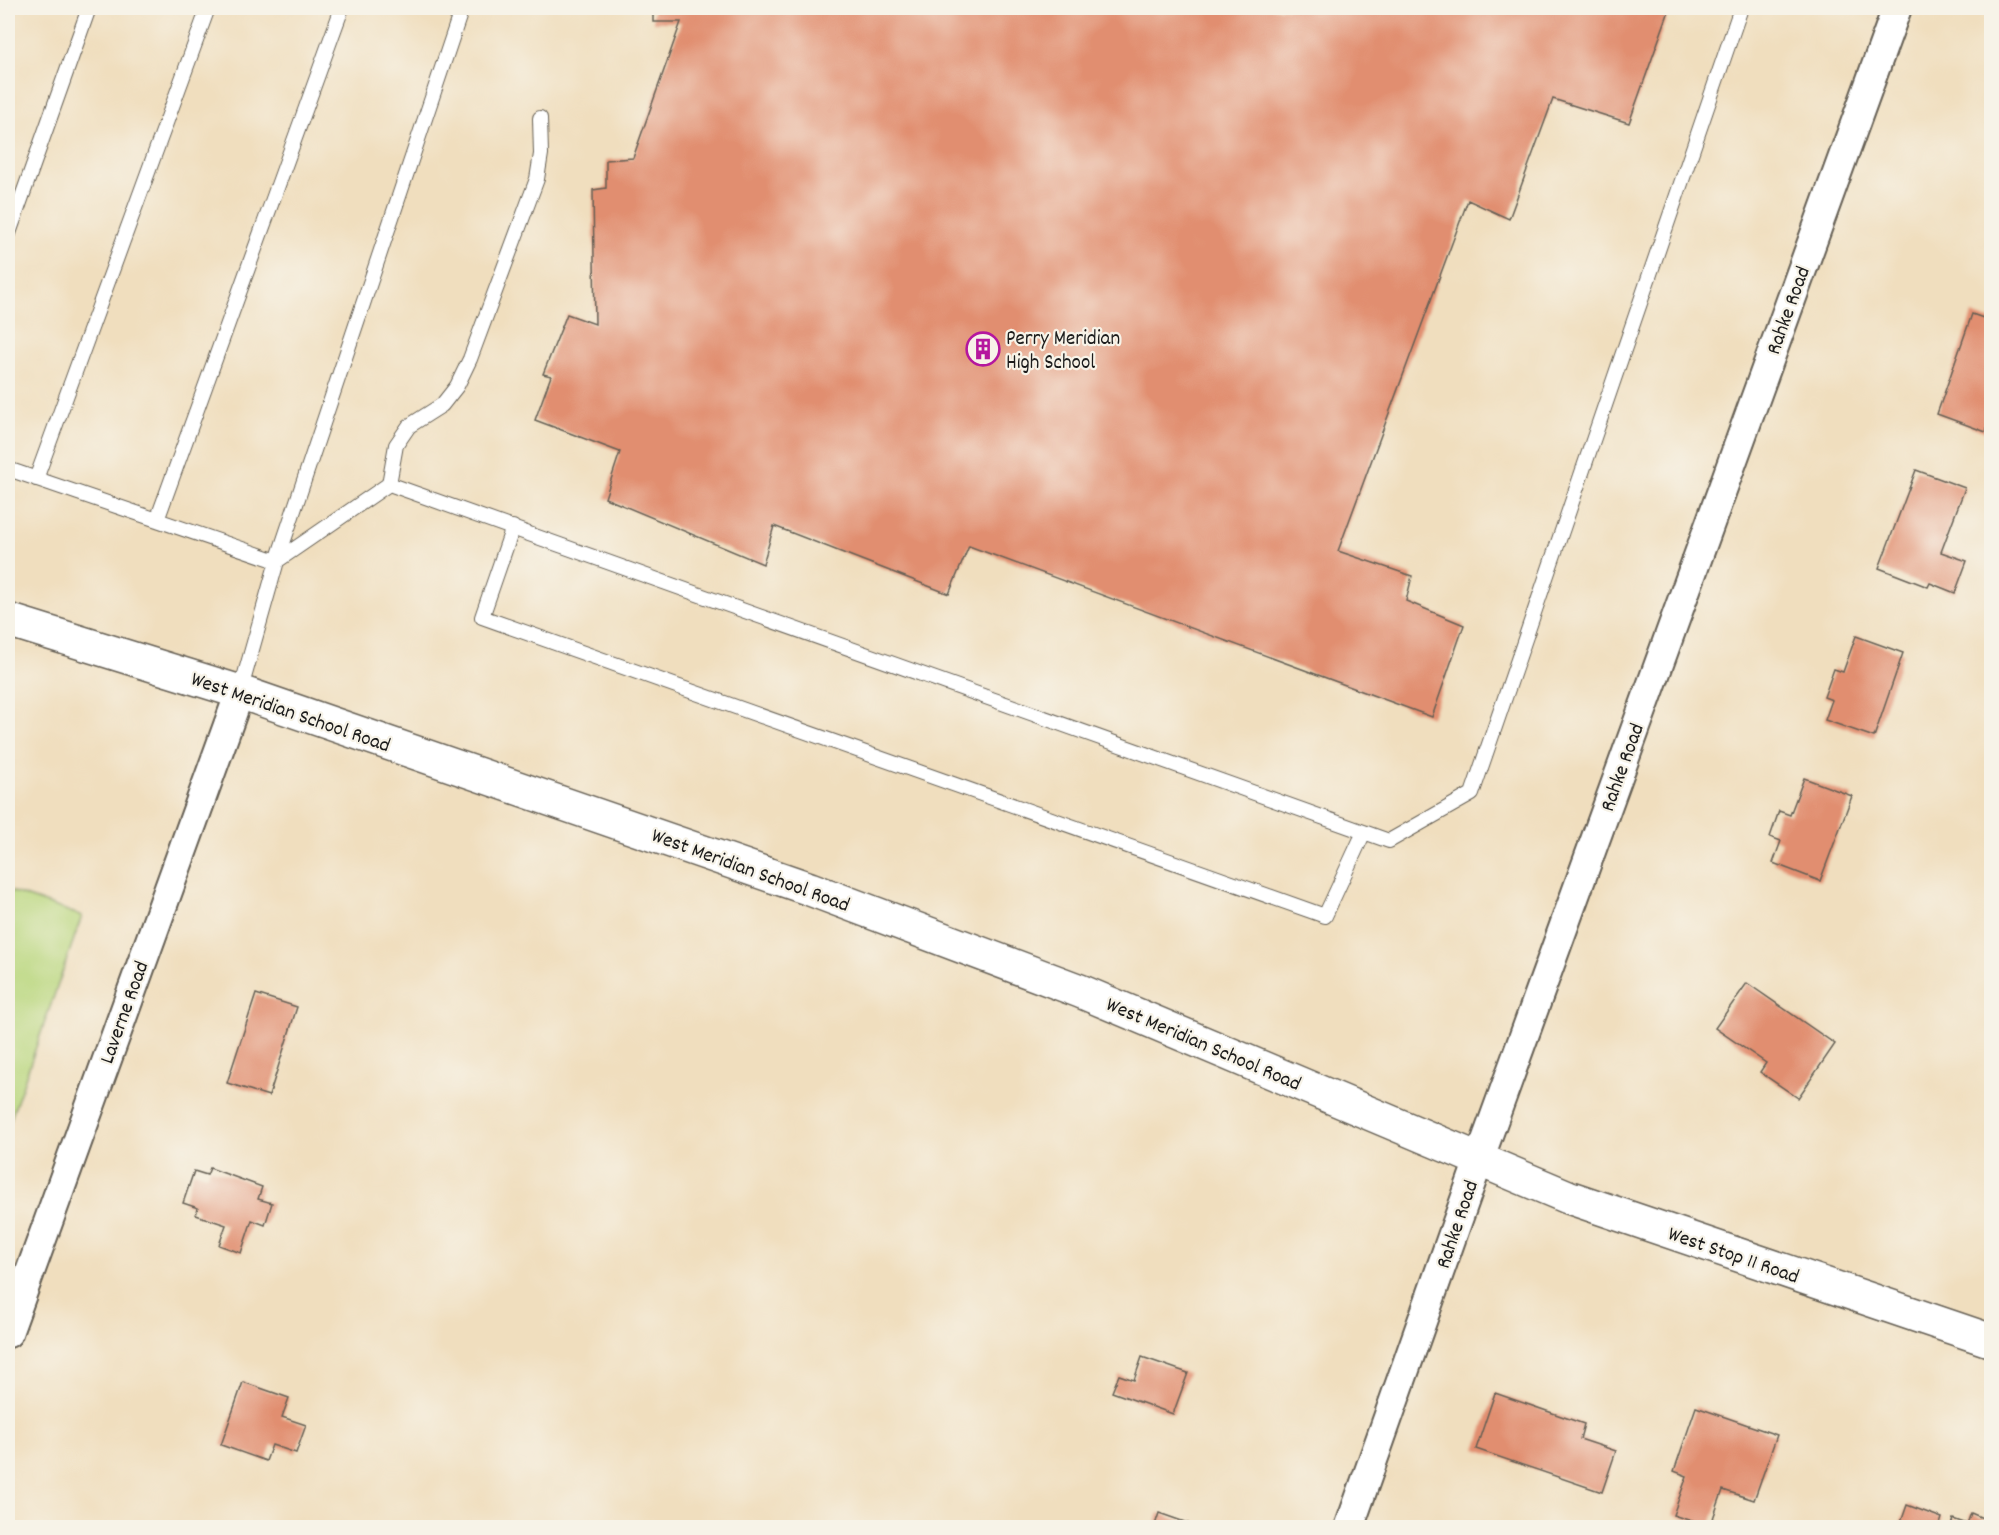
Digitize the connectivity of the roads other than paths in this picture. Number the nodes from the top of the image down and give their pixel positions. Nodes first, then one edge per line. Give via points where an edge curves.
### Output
1 (89, 8) edge
2 (208, 8) edge
3 (342, 8) edge
4 (462, 8) edge
5 (1741, 8) edge
6 (1897, 8) edge
7 (540, 118) dead end
8 (8, 236) edge
9 (8, 469) edge
10 (36, 479) junction
11 (389, 484) junction
12 (157, 520) junction
13 (513, 527) junction
14 (276, 561) junction
15 (8, 620) edge
16 (240, 692) junction
17 (1364, 832) junction
18 (1479, 1160) junction
19 (8, 1333) edge
20 (1992, 1341) edge
21 (1349, 1527) edge

1 - 8 lane
2 - 10 lane
3 - 12 lane
4 - 14 lane
5 - 17 lane via 1472,794 1389,841
6 - 18 street, Rahke Road
7 - 11 lane via 537,179 470,359 442,405 409,426 396,445
9 - 10 lane
10 - 12 lane
11 - 13 lane
11 - 14 lane
12 - 14 lane
13 - 17 lane
13 - 17 lane via 482,617 1325,916
14 - 16 lane
15 - 16 main road, West Meridian School Road
16 - 18 main road, West Meridian School Road via 976,951 1196,1039
16 - 19 street, Laverne Road
18 - 20 main road, West Stop 11 Road via 1568,1197
18 - 21 street, Rahke Road

